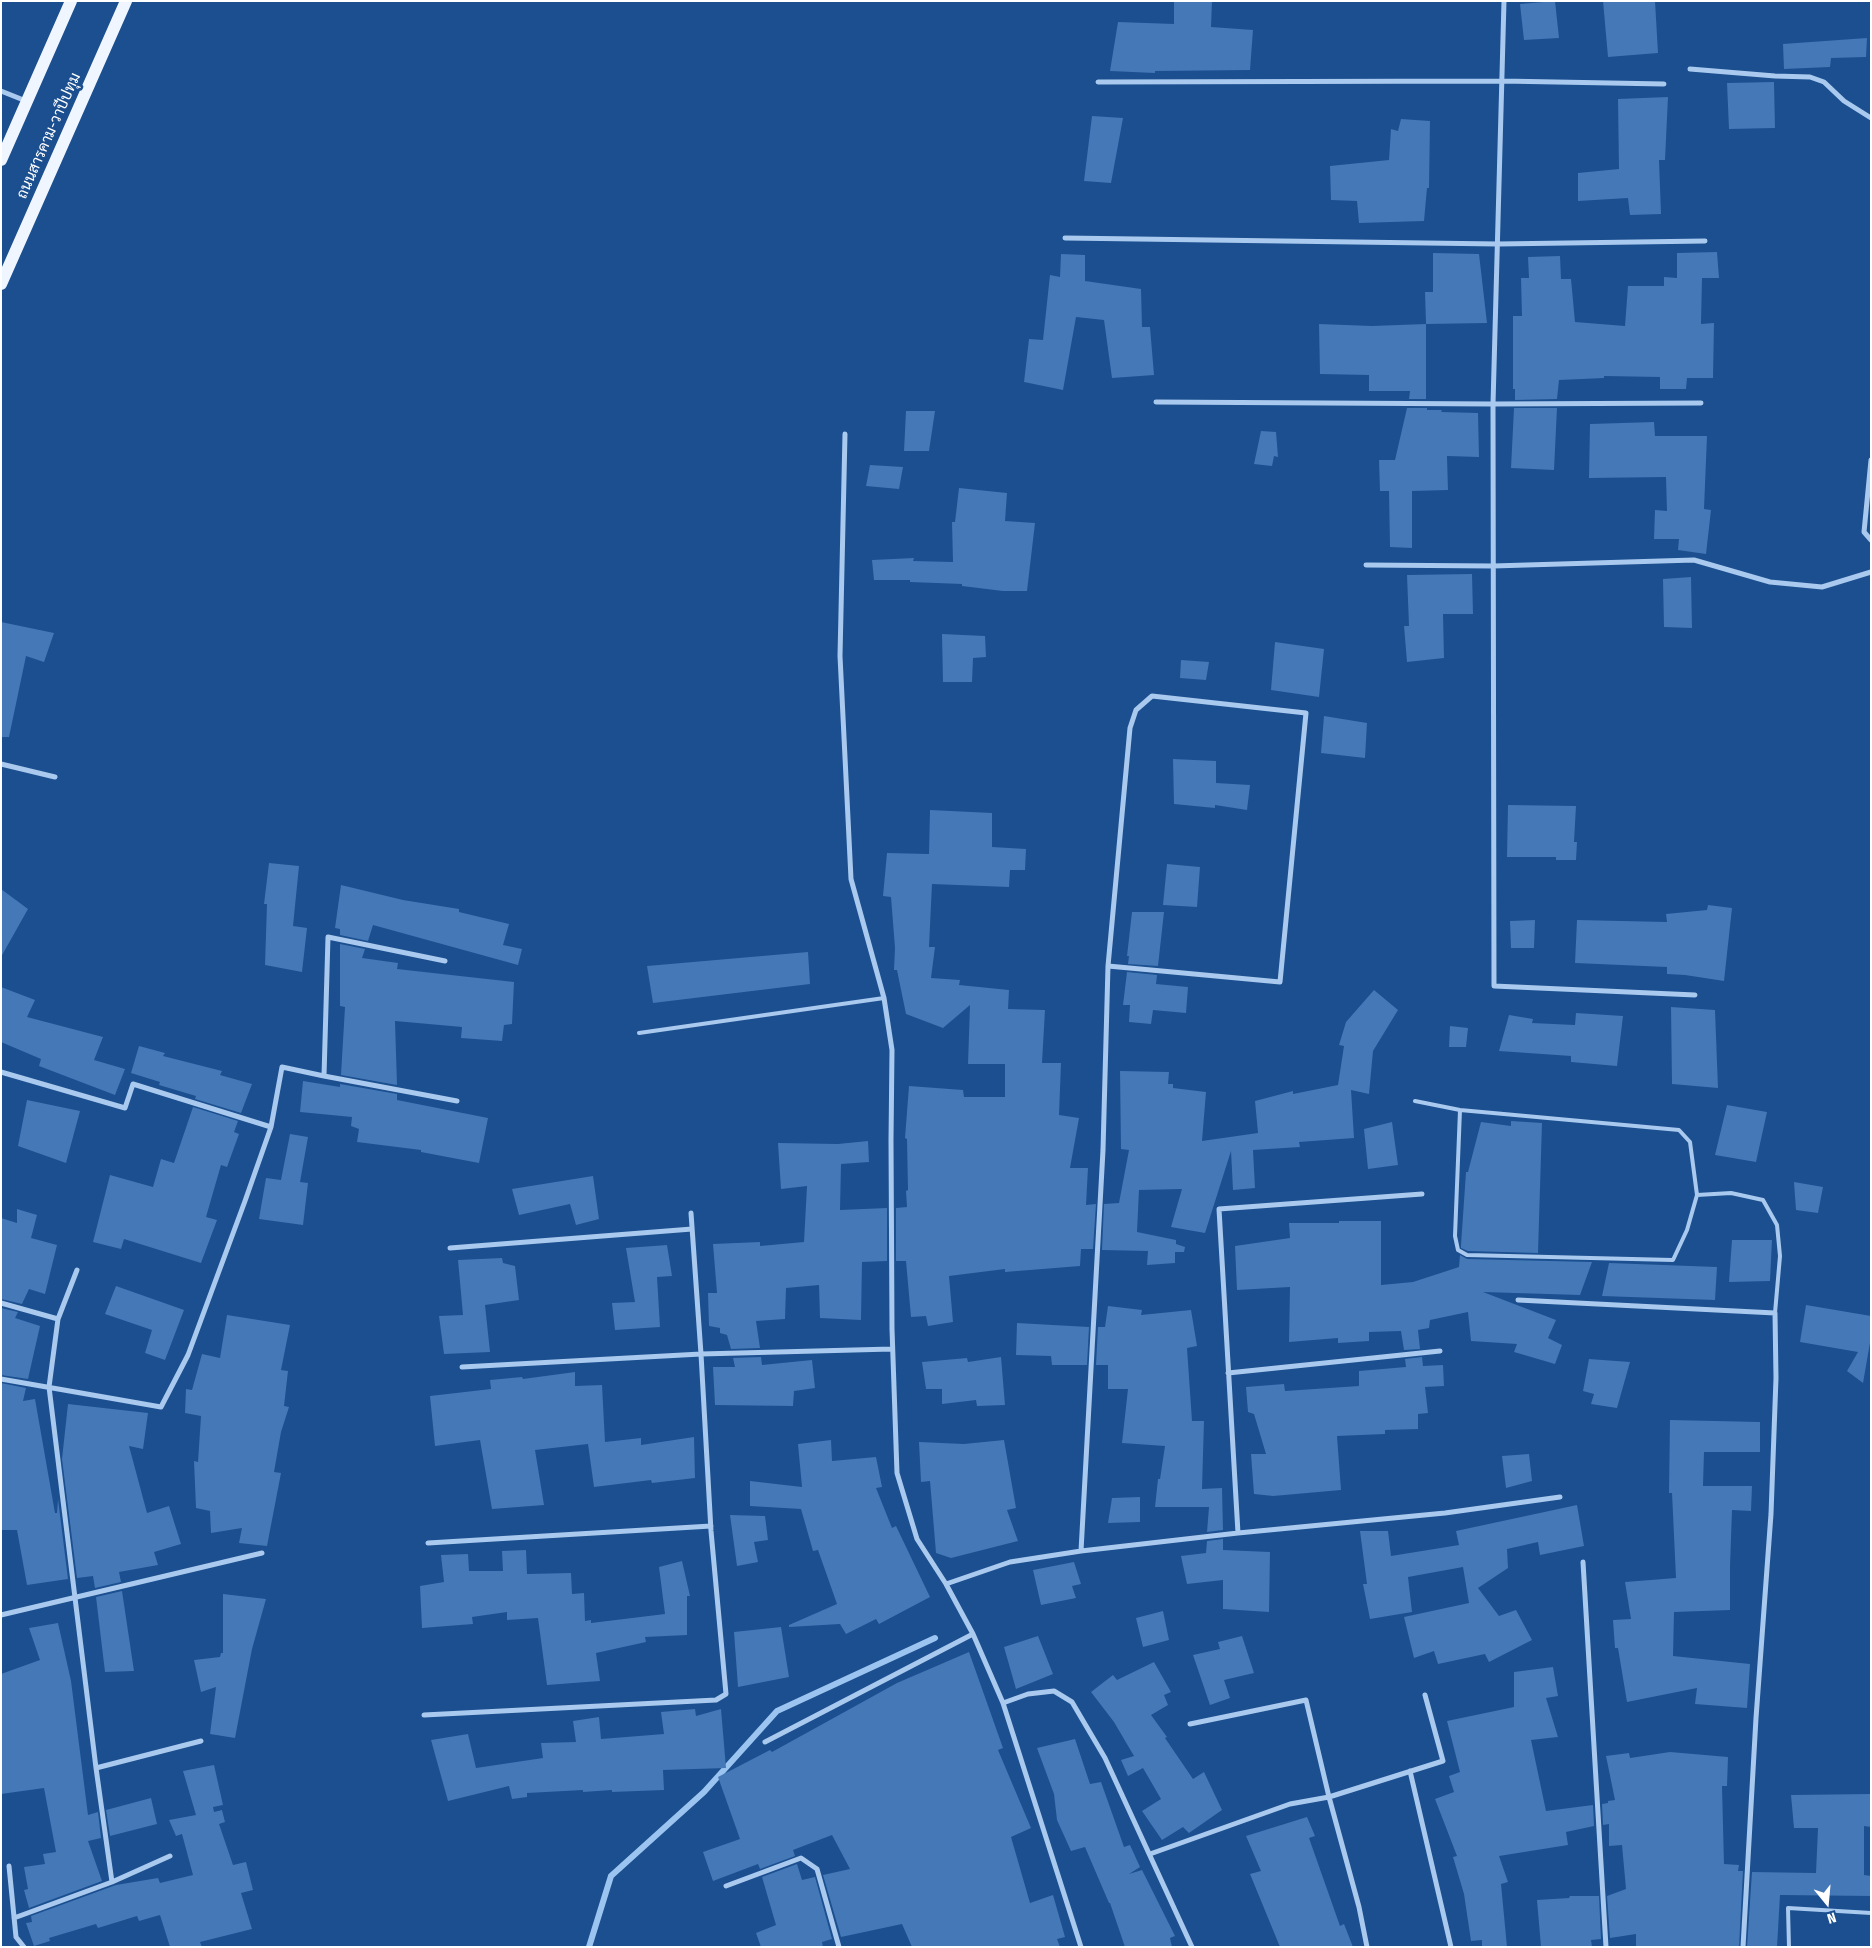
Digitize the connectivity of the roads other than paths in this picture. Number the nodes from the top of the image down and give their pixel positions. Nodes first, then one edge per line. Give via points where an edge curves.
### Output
1 (71, 1) edge
2 (126, 1) edge
3 (1504, 1) edge
4 (1690, 69) dead end
5 (1502, 81) junction
6 (1098, 82) dead end
7 (1664, 84) dead end
8 (1, 91) edge
9 (26, 101) junction
10 (1871, 118) edge
11 (1, 160) edge
12 (1065, 238) dead end
13 (1705, 241) dead end
14 (1498, 244) junction
15 (1, 284) edge
16 (1156, 402) dead end
17 (1701, 403) dead end
18 (1493, 404) junction
19 (845, 434) dead end
20 (1871, 460) edge
21 (1871, 540) edge
22 (1366, 565) dead end
23 (1494, 566) junction
24 (1871, 572) edge
25 (1, 764) edge
26 (55, 777) dead end
27 (445, 961) dead end
28 (1108, 966) junction
29 (1695, 995) dead end
30 (884, 998) junction
31 (639, 1033) dead end
32 (1, 1072) edge
33 (324, 1076) junction
34 (457, 1101) dead end
35 (1415, 1101) dead end
36 (1460, 1110) junction
37 (271, 1127) junction
38 (1422, 1194) dead end
39 (1697, 1195) junction
40 (691, 1213) dead end
41 (692, 1229) junction
42 (450, 1248) dead end
43 (77, 1270) dead end
44 (1518, 1300) dead end
45 (1, 1303) edge
46 (1775, 1313) junction
47 (58, 1319) junction
48 (892, 1350) junction
49 (1440, 1351) dead end
50 (701, 1354) junction
51 (462, 1367) dead end
52 (1228, 1372) junction
53 (1, 1379) edge
54 (49, 1387) junction
55 (1560, 1497) dead end
56 (710, 1526) junction
57 (1238, 1532) junction
58 (428, 1543) dead end
59 (1081, 1551) junction
60 (262, 1553) dead end
61 (1583, 1562) dead end
62 (946, 1584) junction
63 (74, 1598) junction
64 (1, 1615) edge
65 (973, 1634) junction
66 (1425, 1695) dead end
67 (1003, 1703) junction
68 (424, 1715) dead end
69 (1190, 1724) dead end
70 (201, 1741) dead end
71 (766, 1742) dead end
72 (96, 1768) junction
73 (1410, 1771) junction
74 (1329, 1797) junction
75 (1150, 1854) junction
76 (170, 1856) dead end
77 (9, 1866) dead end
78 (112, 1882) junction
79 (726, 1886) dead end
80 (1871, 1913) edge
81 (14, 1918) junction
82 (24, 1947) edge
83 (839, 1947) edge
84 (1081, 1947) edge
85 (1192, 1947) edge
86 (1367, 1947) edge
87 (1451, 1947) edge
88 (1606, 1947) edge
89 (1743, 1947) edge
90 (1789, 1947) edge

1 - 9 main road
2 - 15 main road, ถนนสารคาม-วาปีปทุม
3 - 5 street
4 - 10 street via 1810,77 1824,82 1844,101
5 - 6 street
5 - 7 street
5 - 14 street
8 - 9 street
9 - 11 main road
12 - 14 street
13 - 14 street
14 - 18 street
16 - 18 street
17 - 18 street
18 - 23 street
19 - 30 street via 840,656 851,879
20 - 21 street via 1864,532
22 - 23 street
23 - 24 street via 1694,560 1770,582 1822,587
23 - 29 street via 1494,986
25 - 26 street
27 - 33 street via 328,936
28 - 28 street via 1280,982 1306,713 1152,696 1136,710 1130,728
28 - 59 street via 1103,1150
30 - 31 lane
30 - 48 street via 892,1050
32 - 37 street via 125,1108 133,1084
33 - 34 street
33 - 37 street via 282,1067
35 - 36 lane
36 - 39 lane via 1679,1130 1690,1142
36 - 39 lane via 1454,1236 1458,1250 1467,1255 1673,1260 1687,1230
37 - 54 street via 188,1355 162,1407
38 - 52 street via 1219,1208
39 - 46 lane via 1730,1193 1763,1200 1777,1225 1780,1256
40 - 41 street
41 - 42 street
41 - 50 street
43 - 47 street
44 - 46 street
45 - 47 street
46 - 89 street via 1771,1514
47 - 54 street
48 - 50 street
48 - 62 street via 897,1473 917,1539
49 - 52 street
50 - 51 street
50 - 56 street
52 - 57 street
53 - 54 street
54 - 63 street
55 - 57 street via 1445,1513
56 - 58 street
56 - 68 street via 726,1694 716,1700
57 - 59 street
59 - 62 street via 1010,1562
60 - 63 street
61 - 88 street
62 - 65 street
63 - 64 street
63 - 72 street
65 - 67 street
65 - 71 street
66 - 73 street via 1443,1761
67 - 75 street via 1028,1694 1054,1691 1072,1702 1105,1758
67 - 84 street
69 - 74 street via 1306,1700
70 - 72 street
72 - 78 street
73 - 74 street
73 - 87 street
74 - 75 street via 1290,1804
74 - 86 street
75 - 85 street
76 - 78 street
77 - 81 street
78 - 81 street
79 - 83 street via 801,1858 817,1869
80 - 90 lane via 1788,1908
81 - 82 street via 16,1937

